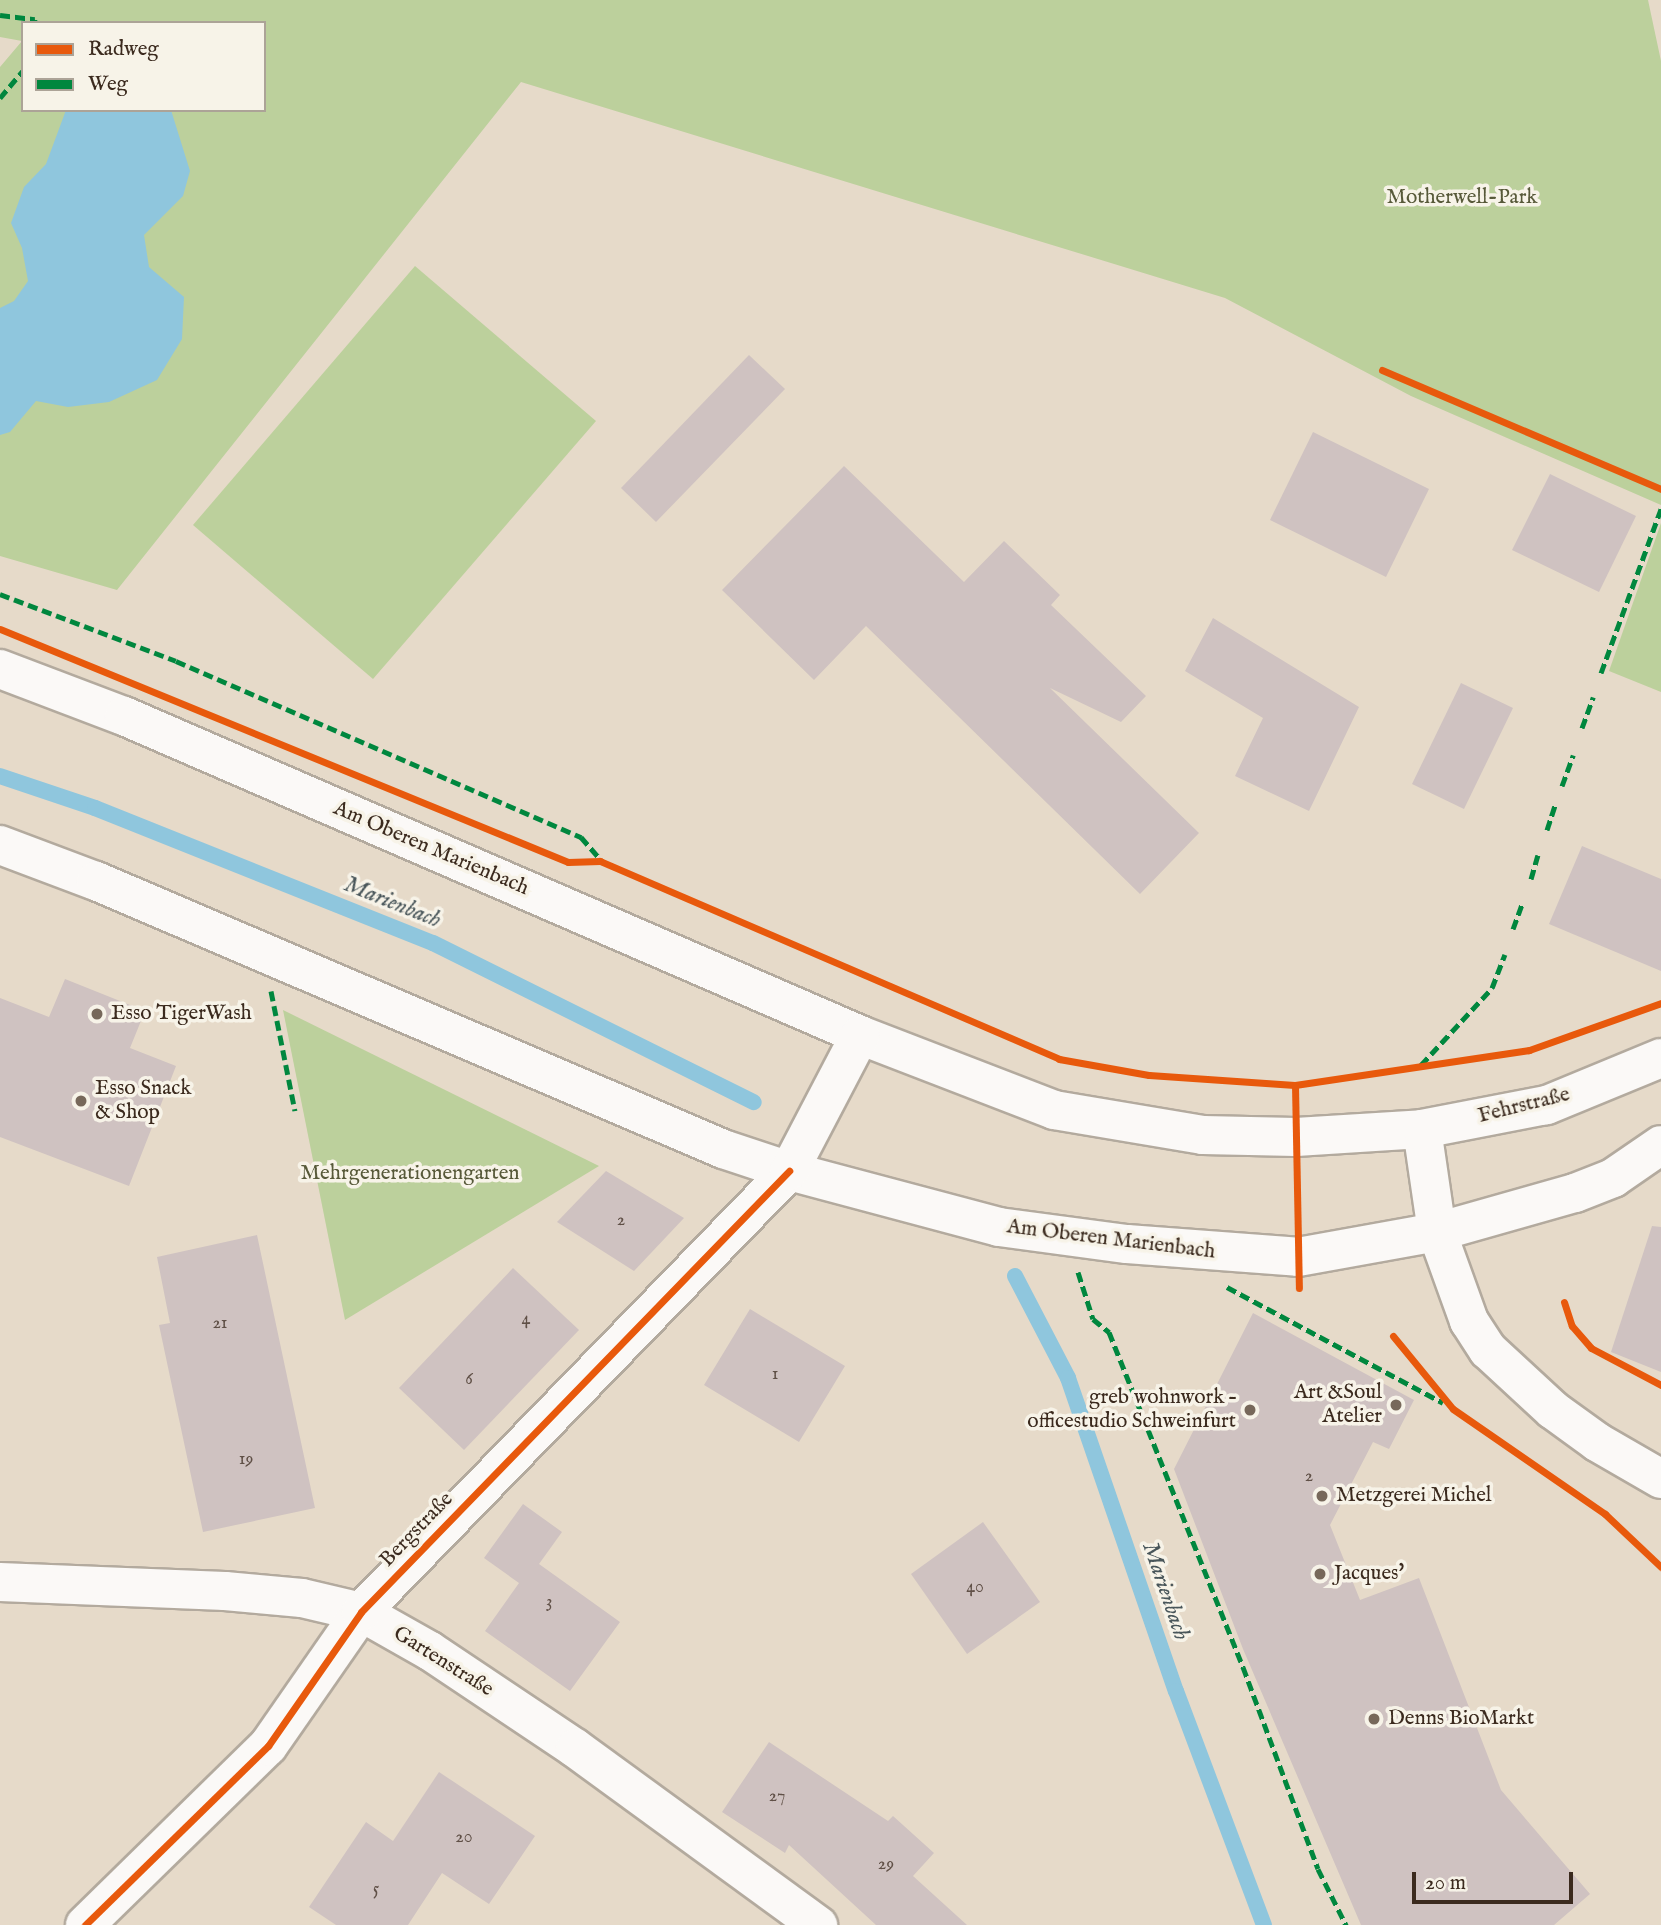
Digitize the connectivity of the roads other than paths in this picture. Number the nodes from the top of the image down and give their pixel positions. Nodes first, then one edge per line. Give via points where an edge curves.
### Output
1 (0, 669) edge
2 (0, 845) edge
3 (860, 1035) junction
4 (1661, 1058) edge
5 (1422, 1129) junction
6 (1661, 1145) edge
7 (789, 1171) junction
8 (1437, 1232) junction
9 (1661, 1479) edge
10 (0, 1582) edge
11 (361, 1612) junction
12 (85, 1925) edge
13 (818, 1925) edge

1 - 3 main road, Am Oberen Marienbach via 124,716
2 - 7 main road, Am Oberen Marienbach via 710,1143
3 - 5 main road, Am Oberen Marienbach via 1054,1110 1153,1130 1296,1137
3 - 7 main road
4 - 5 main road, Fehrstraße via 1546,1105
5 - 8 main road
6 - 8 main road via 1613,1178 1588,1188
7 - 8 main road, Am Oberen Marienbach via 999,1227 1141,1246 1298,1257
7 - 11 main road, Bergstraße
8 - 9 main road via 1469,1321 1488,1350 1553,1410
10 - 11 main road, Gartenstraße via 225,1591 302,1598
11 - 12 main road, Bergstraße via 268,1746
11 - 13 main road, Gartenstraße via 430,1651 575,1748

